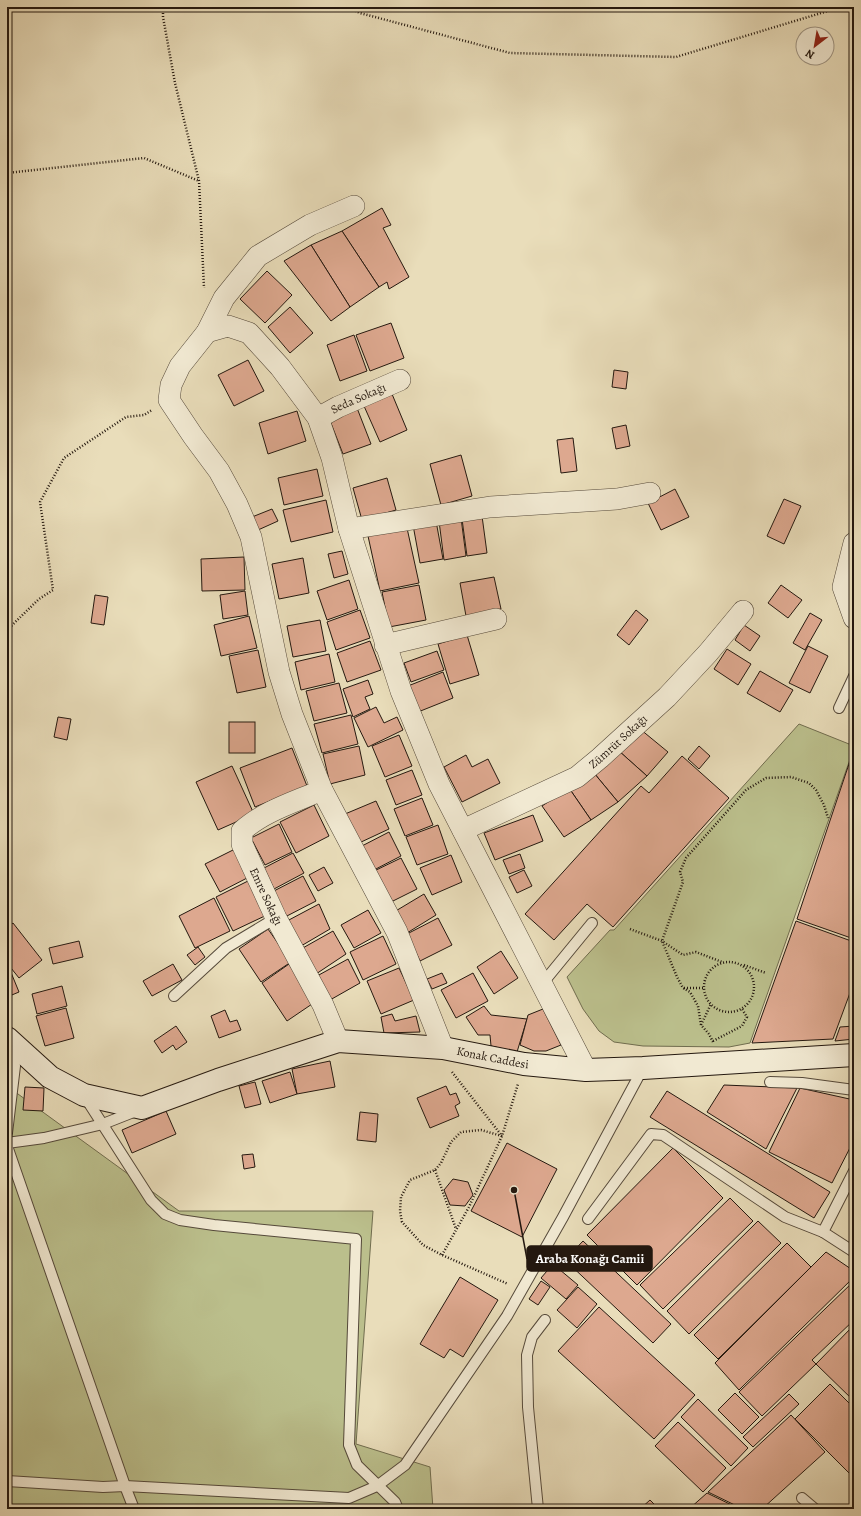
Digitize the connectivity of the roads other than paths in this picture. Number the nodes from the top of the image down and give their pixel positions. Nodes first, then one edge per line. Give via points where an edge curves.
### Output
1 (354, 206) dead end
2 (207, 332) junction
3 (400, 380) dead end
4 (318, 418) junction
5 (650, 494) dead end
6 (348, 529) junction
7 (854, 543) edge
8 (743, 611) dead end
9 (854, 618) edge
10 (496, 619) dead end
11 (385, 644) junction
12 (854, 676) edge
13 (839, 708) dead end
14 (322, 790) junction
15 (463, 830) junction
16 (276, 918) junction
17 (592, 924) dead end
18 (542, 984) junction
19 (174, 996) dead end
20 (338, 1041) junction
21 (9, 1042) edge
22 (443, 1048) junction
23 (854, 1055) edge
24 (643, 1068) junction
25 (586, 1070) junction
26 (770, 1082) dead end
27 (854, 1090) edge
28 (84, 1096) junction
29 (142, 1108) junction
30 (103, 1124) junction
31 (7, 1133) edge
32 (7, 1143) edge
33 (7, 1146) edge
34 (854, 1171) edge
35 (588, 1219) dead end
36 (823, 1232) junction
37 (854, 1252) edge
38 (545, 1320) dead end
39 (7, 1481) edge
40 (125, 1486) junction
41 (377, 1486) junction
42 (802, 1498) dead end
43 (134, 1509) edge
44 (398, 1509) edge
45 (538, 1509) edge
46 (815, 1509) edge

1 - 2 street via 310,225 258,256 224,298
2 - 4 street via 228,326 249,333 280,368
2 - 14 street via 180,366 171,385 170,400 219,471 251,537 279,672 292,714
3 - 4 street, Seda Sokağı
4 - 6 street via 332,458
5 - 6 street via 617,499 490,507
6 - 11 street
7 - 9 street via 843,587
8 - 15 street, Zümrüt Sokağı via 667,697 577,777
10 - 11 street
11 - 15 street via 436,777
12 - 13 lane
14 - 16 street, Emre Sokağı via 269,813 242,831 242,844
14 - 22 street via 396,932
15 - 18 street
16 - 19 lane via 226,948
16 - 20 street, Emre Sokağı via 323,1005
17 - 18 lane
18 - 25 street
20 - 22 street, Konak Caddesi
20 - 29 street, Konak Caddesi
21 - 28 street via 50,1077
21 - 31 lane via 15,1066
22 - 25 street, Konak Caddesi via 524,1064
23 - 24 street, Konak Caddesi
24 - 25 street, Konak Caddesi
24 - 41 lane via 507,1316 405,1465
26 - 27 lane via 802,1083
28 - 29 street
28 - 30 lane
29 - 30 lane
30 - 32 lane via 44,1138
30 - 41 lane via 151,1200 165,1214 180,1220 214,1225 356,1240 349,1445 357,1466
33 - 40 lane
34 - 36 lane
35 - 36 lane via 651,1134 663,1135 785,1217
36 - 37 lane
38 - 45 lane via 532,1337 527,1355 528,1407
39 - 40 lane
40 - 41 lane via 349,1498
40 - 43 lane
41 - 44 lane via 395,1502
42 - 46 lane

